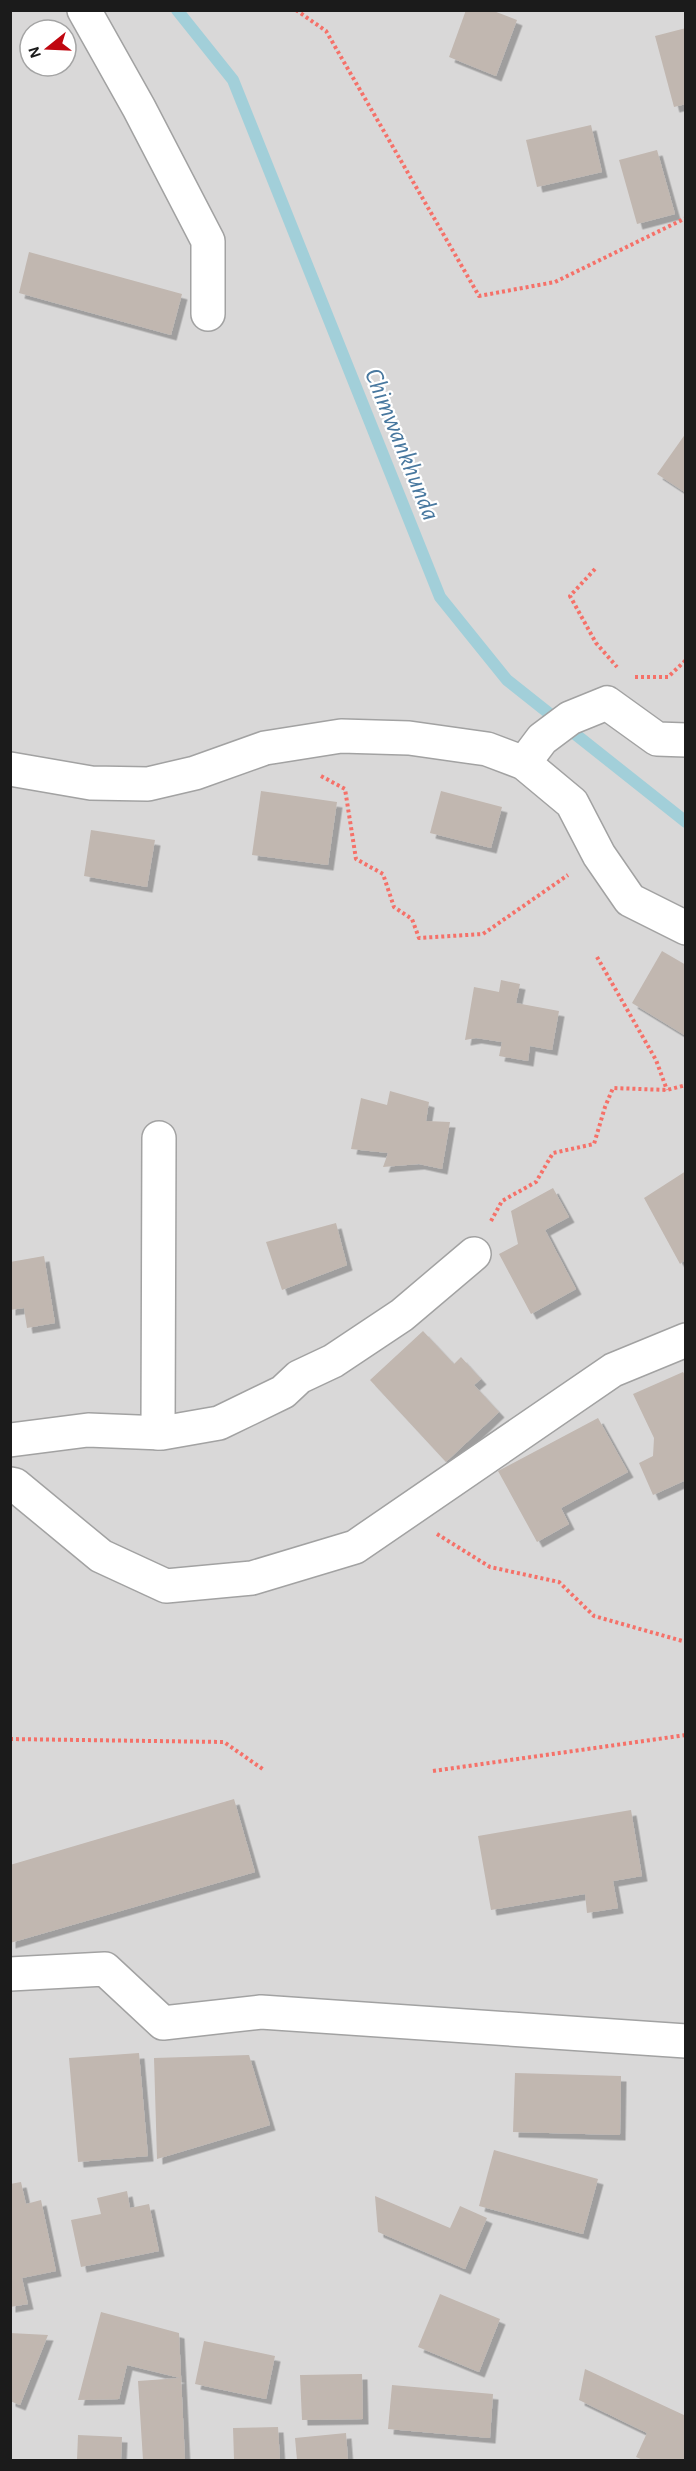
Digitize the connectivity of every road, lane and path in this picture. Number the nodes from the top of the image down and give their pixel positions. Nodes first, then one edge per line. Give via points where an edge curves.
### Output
1 (84, 10) edge
2 (296, 10) edge
3 (686, 218) edge
4 (208, 314) dead end
5 (595, 569) dead end
6 (686, 660) edge
7 (626, 677) junction
8 (606, 703) junction
9 (686, 740) edge
10 (524, 763) junction
11 (10, 769) edge
12 (345, 789) dead end
13 (599, 855) junction
14 (686, 928) edge
15 (597, 957) dead end
16 (686, 1085) edge
17 (666, 1090) junction
18 (159, 1138) dead end
19 (474, 1254) joint
20 (686, 1340) edge
21 (158, 1433) junction
22 (10, 1440) edge
23 (10, 1484) edge
24 (404, 1513) junction
25 (686, 1642) edge
26 (686, 1735) edge
27 (10, 1739) edge
28 (264, 1770) dead end
29 (433, 1771) dead end
30 (10, 1974) edge
31 (686, 2041) edge

1 - 4 street via 208,241
2 - 3 path via 326,31 479,296 555,282
5 - 7 path via 570,596 596,643
6 - 7 path via 668,677
7 - 8 path
8 - 9 street via 657,739
8 - 10 street via 570,718 542,740
10 - 11 street via 487,749 450,743 341,736 266,748 195,773 148,784 91,783
10 - 13 street via 573,803
12 - 13 path via 356,859 383,874 394,907 412,919 419,938 483,934
13 - 14 street via 630,900
15 - 17 path via 656,1060
16 - 17 path
17 - 19 path via 613,1088 594,1144 554,1152 536,1182 502,1201
18 - 21 street
19 - 21 street via 402,1315 333,1361 299,1377 283,1392 219,1423
20 - 24 street via 613,1370
21 - 22 street via 88,1430
23 - 24 street via 101,1556 166,1586 252,1578 355,1547
24 - 25 path via 490,1567 558,1582 594,1616
26 - 29 path
27 - 28 path via 224,1742
30 - 31 street via 105,1969 163,2023 261,2012

